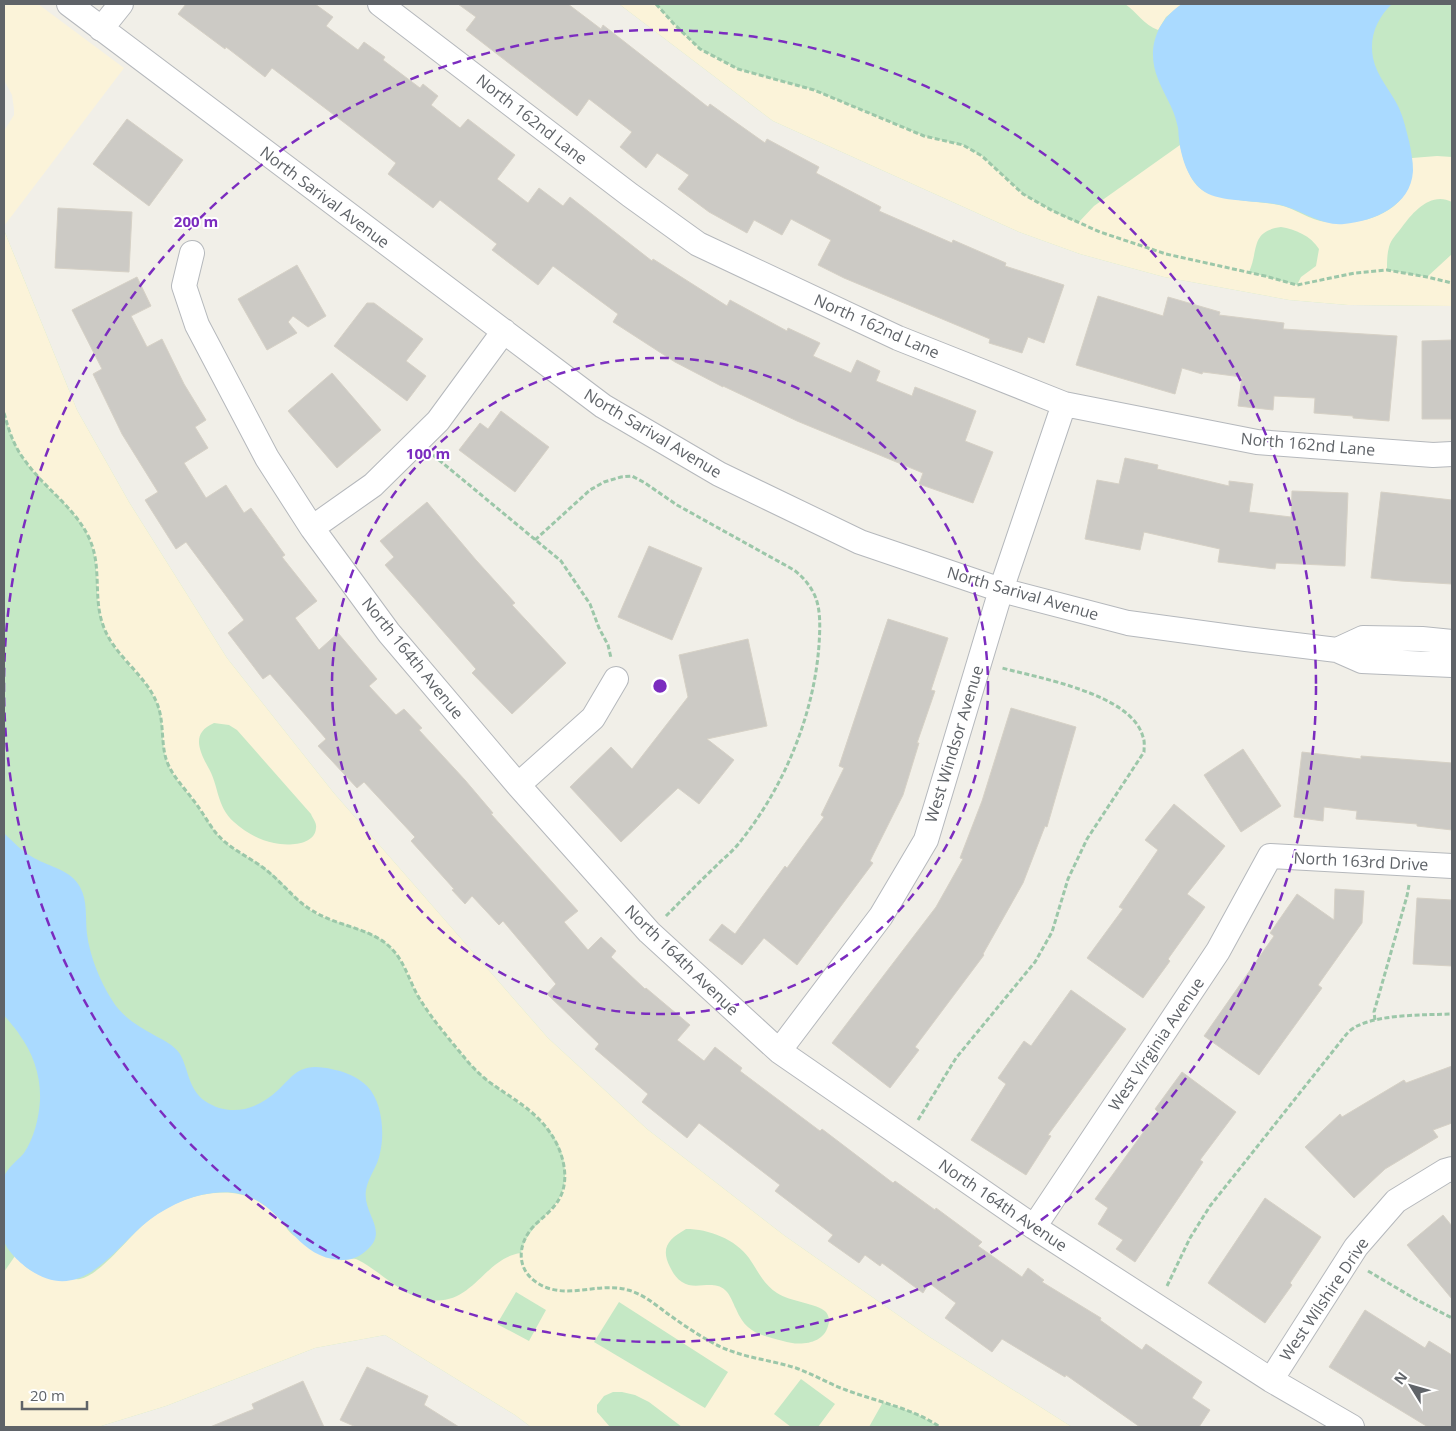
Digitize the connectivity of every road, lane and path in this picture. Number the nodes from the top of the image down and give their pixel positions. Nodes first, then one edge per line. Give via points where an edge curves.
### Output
1 (69, 4) edge
2 (120, 4) edge
3 (380, 4) edge
4 (656, 4) edge
5 (101, 29) junction
6 (192, 253) dead end
7 (1452, 283) edge
8 (504, 331) junction
9 (1064, 404) junction
10 (4, 413) edge
11 (418, 440) junction
12 (1452, 454) edge
13 (312, 528) junction
14 (535, 540) junction
15 (1001, 590) junction
16 (1422, 639) junction
17 (1452, 642) edge
18 (1337, 650) junction
19 (979, 662) junction
20 (1421, 663) junction
21 (1452, 665) edge
22 (616, 679) joint
23 (518, 785) junction
24 (1270, 856) joint
25 (1410, 864) junction
26 (1452, 866) edge
27 (649, 932) junction
28 (1452, 1014) edge
29 (1375, 1020) junction
30 (779, 1051) junction
31 (906, 1139) junction
32 (1452, 1169) edge
33 (1034, 1227) junction
34 (1348, 1259) junction
35 (1156, 1306) junction
36 (1452, 1318) edge
37 (1271, 1380) junction
38 (940, 1427) edge
39 (1352, 1427) edge

1 - 5 street, North Sarival Avenue
2 - 5 street
3 - 9 street, North 162nd Lane via 630,196 698,244 898,338
4 - 7 path via 700,49 738,69 814,90 924,136 963,145 982,156 1023,194 1100,232 1166,254 1297,285 1386,270
5 - 8 street, North Sarival Avenue
6 - 13 street, North 164th Avenue via 184,286 197,325 267,458
8 - 11 street via 438,421
8 - 15 street, North Sarival Avenue via 603,406 719,474 860,542
9 - 12 street, North 162nd Lane via 1257,442
9 - 15 street, West Windsor Avenue
10 - 38 path via 10,434 26,462 71,510 84,529 96,560 103,627 116,650 157,701 168,765 219,837 270,872 314,912 368,933 394,950 419,999 466,1059 490,1083 531,1111 552,1135 564,1163 563,1190 553,1208 531,1229 522,1245 521,1260 528,1276 545,1288 556,1291 609,1287 632,1291 720,1347 739,1355 794,1367 845,1390 917,1414
11 - 13 street via 373,485
11 - 14 path
13 - 23 street, North 164th Avenue via 389,633
14 - 22 path via 561,561 590,604 608,645
14 - 27 path via 590,490 604,482 632,476 794,570 806,580 816,597 820,628 816,674 806,718 790,760 739,844
15 - 18 street, North Sarival Avenue via 1128,622
15 - 19 street, West Windsor Avenue
16 - 17 street
16 - 18 street via 1363,638
16 - 20 street
18 - 20 street, North Sarival Avenue via 1362,661
19 - 30 street, West Windsor Avenue via 926,840 881,916
19 - 31 path via 1069,686 1117,705 1135,722 1143,736 1144,752 1087,839 1068,879 1052,932 1035,962 956,1058
20 - 21 street, North Sarival Avenue
22 - 23 street via 593,718
23 - 27 street, North 164th Avenue
24 - 25 street, North 163rd Drive
24 - 33 street, West Virginia Avenue via 1218,951
25 - 26 street, North 163rd Drive
25 - 29 path via 1407,896 1376,1006
27 - 30 street, North 164th Avenue
28 - 29 path
29 - 35 path via 1356,1026 1344,1036 1238,1169 1190,1238
30 - 31 street, North 164th Avenue
31 - 33 street, North 164th Avenue
32 - 34 street, West Wilshire Drive via 1396,1201
33 - 35 street, North 164th Avenue
34 - 36 path
34 - 37 street, West Wilshire Drive
35 - 37 street, North 164th Avenue
37 - 39 street, North 164th Avenue

